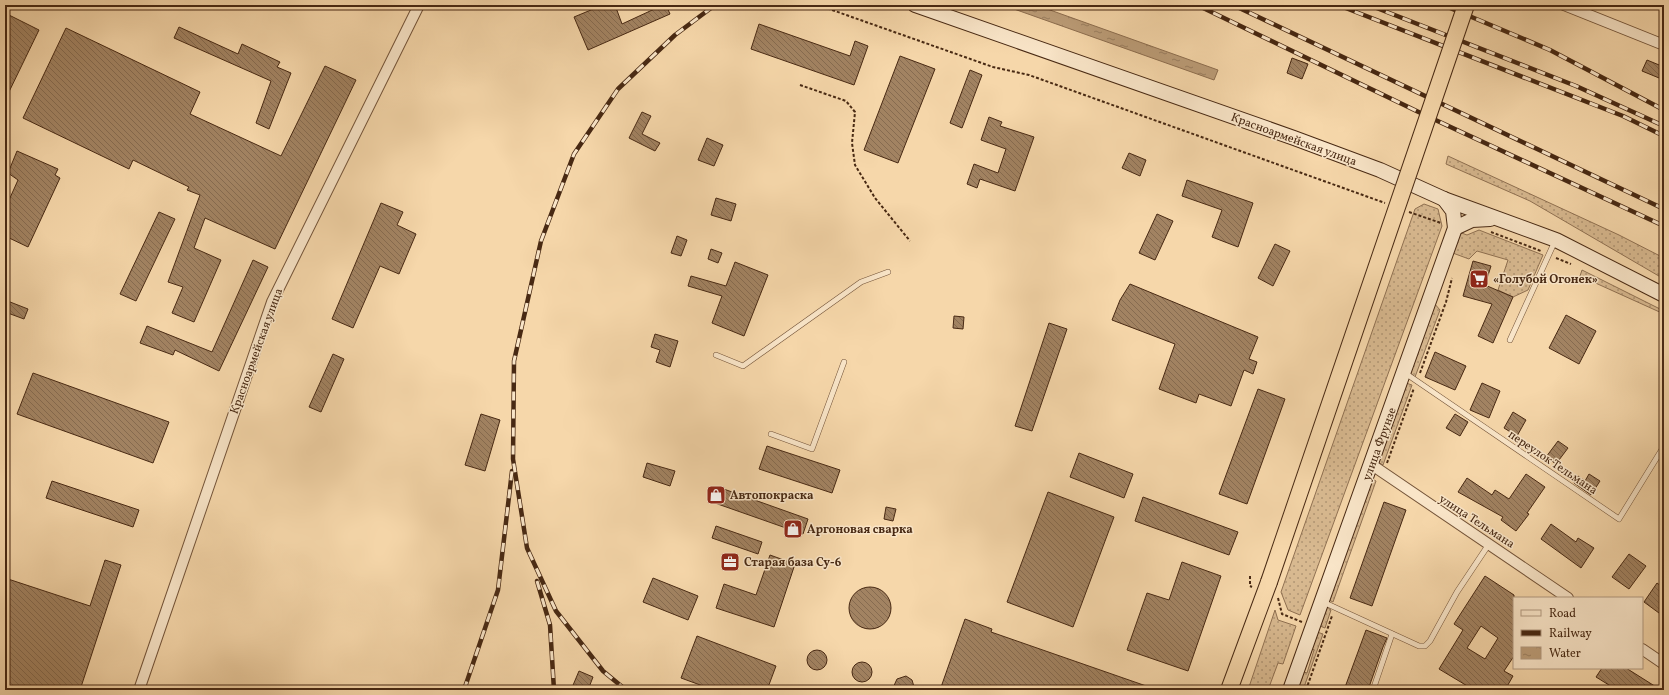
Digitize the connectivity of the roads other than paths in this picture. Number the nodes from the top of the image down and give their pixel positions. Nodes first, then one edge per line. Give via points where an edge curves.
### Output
1 (419, 5) edge
2 (915, 5) edge
3 (1466, 5) edge
4 (1564, 5) edge
5 (1664, 45) edge
6 (1444, 199) junction
7 (1498, 219) junction
8 (1455, 228) junction
9 (1556, 240) junction
10 (888, 272) dead end
11 (1664, 295) edge
12 (1510, 340) dead end
13 (716, 355) dead end
14 (844, 362) dead end
15 (1404, 373) junction
16 (771, 434) dead end
17 (1664, 446) edge
18 (1377, 469) junction
19 (1490, 544) junction
20 (1567, 597) edge
21 (1322, 602) junction
22 (1392, 634) junction
23 (1643, 650) edge
24 (1664, 664) edge
25 (139, 690) edge
26 (1229, 690) edge
27 (1290, 690) edge
28 (1373, 690) edge

1 - 25 street, Красноармейская улица via 272,302
2 - 6 main road, Красноармейская улица via 1294,138 1380,170
3 - 26 highway, bridge via 1267,587
4 - 5 street
6 - 7 main road, Красноармейская улица
6 - 8 main road via 1453,211
7 - 8 main road via 1472,220 1463,222
7 - 9 main road, Красноармейская улица
8 - 15 main road, улица Фрунзе
9 - 11 main road, Красноармейская улица
9 - 12 lane
10 - 13 lane via 861,282 743,366
14 - 16 lane via 812,449
15 - 17 lane, переулок Тельмана via 1618,519
15 - 18 main road, улица Фрунзе
18 - 19 street, улица Тельмана
18 - 21 main road, улица Фрунзе
19 - 20 street, улица Тельмана
19 - 22 lane via 1457,592 1430,641 1424,646 1419,646
21 - 22 lane
21 - 27 main road, улица Фрунзе
22 - 28 lane
23 - 24 street

